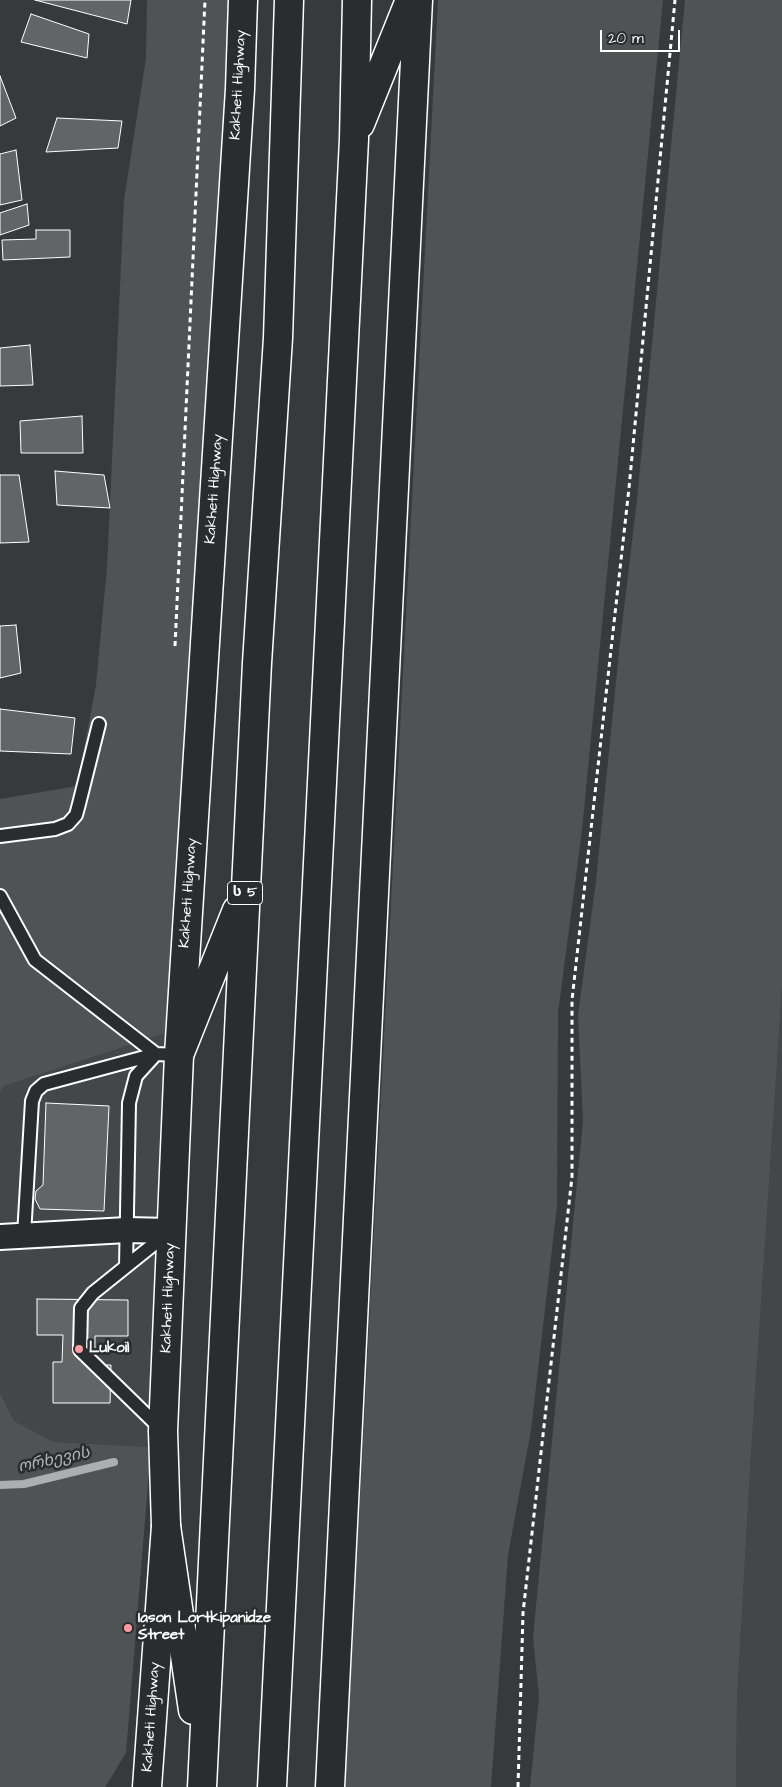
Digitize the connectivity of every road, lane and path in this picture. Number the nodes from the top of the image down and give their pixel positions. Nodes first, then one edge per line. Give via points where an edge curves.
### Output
1 (205, 0) edge
2 (243, 0) edge
3 (289, 0) edge
4 (357, 0) edge
5 (410, 0) edge
6 (418, 0) edge
7 (675, 0) edge
8 (354, 139) junction
9 (175, 647) dead end
10 (99, 724) dead end
11 (0, 836) edge
12 (245, 890) junction
13 (0, 896) edge
14 (167, 1054) junction
15 (127, 1230) junction
16 (172, 1231) junction
17 (24, 1235) junction
18 (0, 1237) edge
19 (126, 1266) junction
20 (163, 1431) junction
21 (166, 1526) junction
22 (202, 1779) edge
23 (145, 1784) edge
24 (272, 1787) edge
25 (330, 1787) edge
26 (518, 1787) edge

1 - 9 path
2 - 14 main road, Kakheti Highway via 240,89
3 - 12 main road, ს 5 via 278,338
4 - 8 main road
5 - 8 main road
6 - 25 main road
7 - 26 path via 629,488 572,1000 572,1177 523,1613
8 - 24 main road
10 - 11 lane via 76,815 68,824 55,829
12 - 14 main road
12 - 22 main road, ს 5
13 - 14 lane via 35,960
14 - 15 lane via 136,1076 129,1104
14 - 16 main road, Kakheti Highway
14 - 17 lane via 44,1084 36,1091 32,1101
15 - 16 street
15 - 17 street
15 - 19 lane
16 - 19 lane
16 - 20 main road, Kakheti Highway
17 - 18 street
19 - 20 lane via 92,1293 81,1308 80,1350
20 - 21 main road, Kakheti Highway
21 - 22 main road
21 - 23 main road, Kakheti Highway

